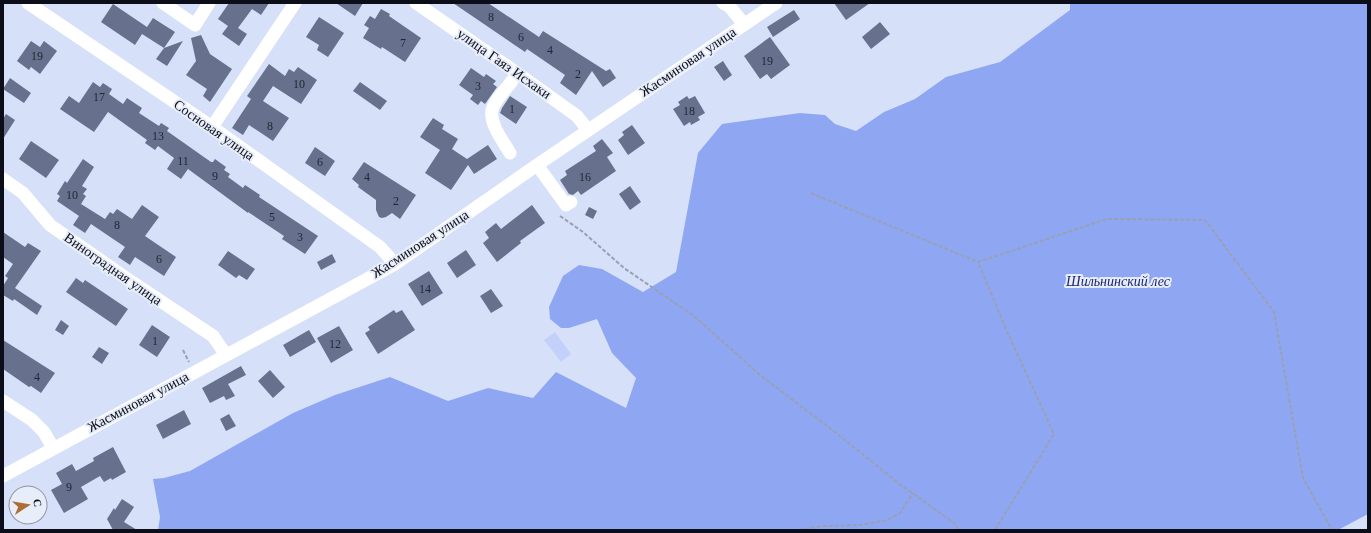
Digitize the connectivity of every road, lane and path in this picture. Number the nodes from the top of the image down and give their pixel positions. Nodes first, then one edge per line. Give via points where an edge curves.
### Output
1 (163, 3) edge
2 (209, 3) edge
3 (295, 3) edge
4 (416, 3) edge
5 (724, 3) edge
6 (776, 3) edge
7 (30, 4) edge
8 (744, 24) junction
9 (512, 81) dead end
10 (212, 127) junction
11 (588, 130) junction
12 (510, 153) dead end
13 (537, 165) junction
14 (3, 179) edge
15 (811, 192) dead end
16 (571, 202) dead end
17 (559, 214) dead end
18 (978, 262) junction
19 (395, 264) junction
20 (226, 355) junction
21 (3, 401) edge
22 (53, 448) junction
23 (3, 476) edge
24 (913, 493) junction
25 (799, 530) edge
26 (958, 530) edge
27 (995, 530) edge
28 (1332, 530) edge

1 - 2 street via 194,25
3 - 10 street
4 - 11 street, улица Гаяз Исхаки via 577,116
5 - 8 street
6 - 8 street, Жасминовая улица
7 - 10 street, Сосновая улица
8 - 11 street, Жасминовая улица
9 - 12 street via 493,106 492,113 498,135
10 - 19 street, Сосновая улица via 380,247
11 - 13 street, Жасминовая улица
13 - 16 street via 566,205
13 - 19 street, Жасминовая улица
14 - 20 street, Виноградная улица via 23,193 50,225 213,336
15 - 18 path
17 - 24 path via 584,232 624,268 694,316 760,375
18 - 27 path via 1054,434
18 - 28 path via 1107,219 1205,220 1274,312 1303,478
19 - 20 street, Жасминовая улица
20 - 22 street, Жасминовая улица
21 - 22 street via 32,420 44,432
22 - 23 street, Жасминовая улица
24 - 25 path via 900,513 887,520 862,525 822,526
24 - 26 path via 954,523

